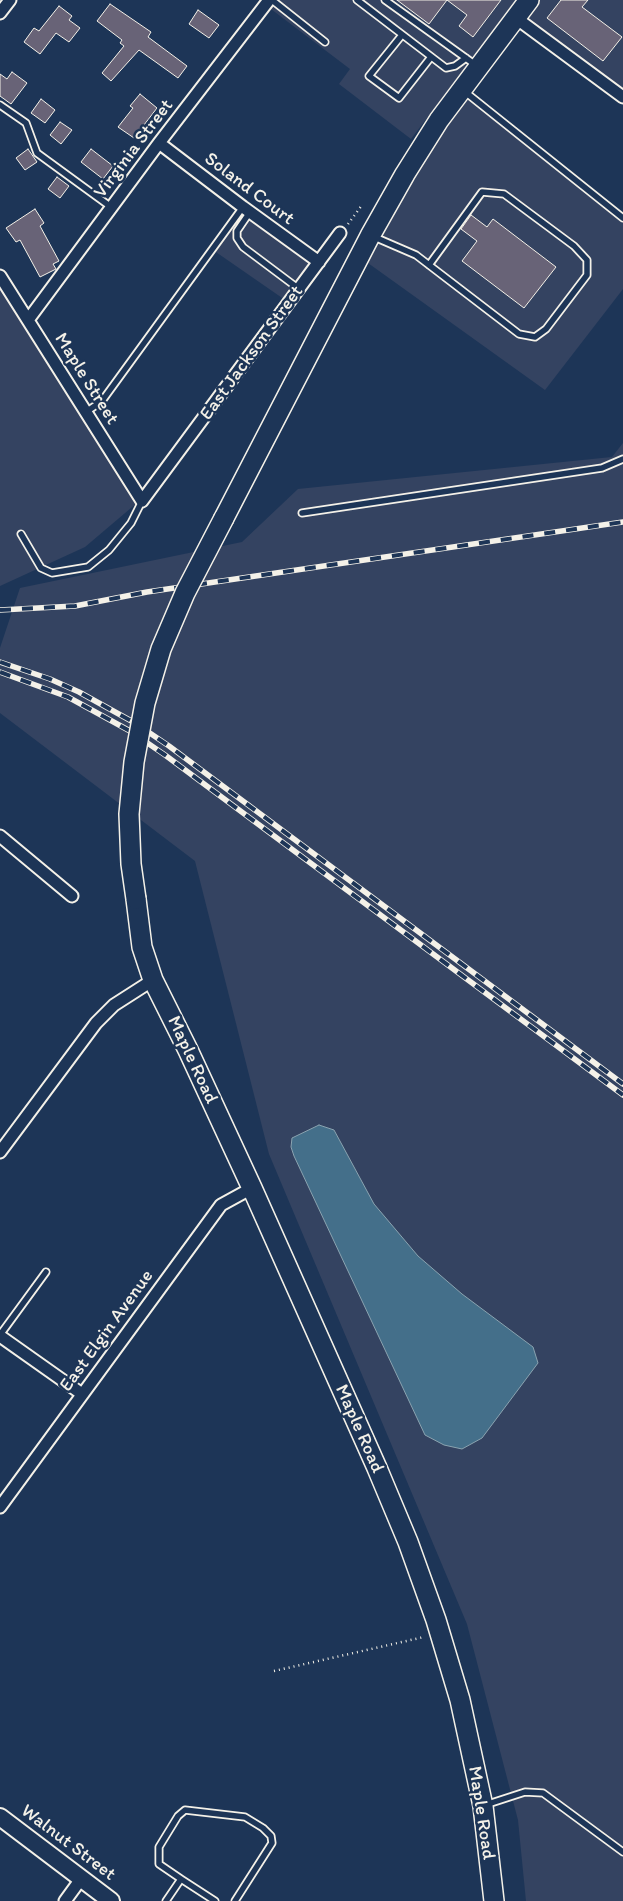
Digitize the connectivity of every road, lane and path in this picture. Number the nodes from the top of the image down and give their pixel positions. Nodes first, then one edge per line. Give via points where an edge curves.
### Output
1 (10, 0) edge
2 (270, 0) edge
3 (357, 0) edge
4 (385, 0) edge
5 (529, 0) edge
6 (0, 13) edge
7 (516, 18) junction
8 (402, 35) junction
9 (325, 42) dead end
10 (431, 57) junction
11 (473, 62) junction
12 (462, 90) junction
13 (623, 97) edge
14 (0, 105) edge
15 (159, 143) junction
16 (362, 205) dead end
17 (112, 207) junction
18 (247, 210) junction
19 (623, 218) edge
20 (340, 233) joint
21 (370, 236) junction
22 (319, 262) junction
23 (429, 265) junction
24 (0, 276) edge
25 (299, 289) junction
26 (28, 320) junction
27 (86, 412) junction
28 (623, 459) edge
29 (142, 502) junction
30 (302, 513) dead end
31 (21, 534) dead end
32 (0, 836) edge
33 (72, 896) dead end
34 (153, 980) junction
35 (0, 1152) edge
36 (252, 1188) junction
37 (46, 1272) dead end
38 (0, 1335) edge
39 (82, 1394) junction
40 (0, 1507) edge
41 (440, 1632) junction
42 (274, 1671) dead end
43 (483, 1806) junction
44 (0, 1817) edge
45 (623, 1852) edge
46 (81, 1879) junction
47 (181, 1879) junction
48 (65, 1901) edge
49 (111, 1901) edge
50 (166, 1901) edge
51 (215, 1901) edge
52 (235, 1901) edge
53 (494, 1901) edge

1 - 6 street
2 - 9 lane
2 - 15 street, Virginia Street
3 - 8 lane
4 - 11 lane
5 - 7 main road
7 - 11 main road
7 - 13 street
8 - 10 lane
8 - 10 lane via 370,76 399,98
10 - 11 lane via 446,68
11 - 12 main road
12 - 19 lane
12 - 21 main road, Maple Road via 404,174
14 - 17 lane via 26,123 37,153
15 - 17 street, Virginia Street
15 - 18 street, Soland Court
16 - 20 path
17 - 26 street, Virginia Street
18 - 22 street, Soland Court
18 - 25 lane via 237,231 243,247
18 - 27 lane via 102,401
20 - 22 street, East Jackson Street
21 - 23 lane via 416,255
21 - 34 main road, Maple Road, bridge via 182,601 161,650 145,704 134,762 129,814 131,864 142,947
22 - 25 street, East Jackson Street
23 - 23 lane via 519,334 535,337 546,329 587,275 587,260 574,246 504,194 482,192
24 - 26 street, Maple Street
25 - 29 street, East Jackson Street
26 - 27 street, Maple Street
27 - 29 street, Maple Street
28 - 30 lane via 602,468
29 - 31 lane via 131,523 109,550 88,567 52,573 41,568
32 - 33 street
34 - 35 street via 114,1005 96,1023
34 - 36 main road, Maple Road
36 - 39 street, East Elgin Avenue via 221,1205
36 - 41 main road, Maple Road via 408,1542
37 - 38 lane
38 - 39 street
39 - 40 street, East Elgin Avenue
41 - 42 path
41 - 43 main road, Maple Road via 460,1700
43 - 45 lane via 525,1792 543,1793
43 - 53 main road, Maple Road
44 - 46 street, Walnut Street
46 - 48 street
46 - 49 street, Walnut Street
47 - 50 lane
47 - 51 lane
47 - 52 lane via 159,1864 159,1847 184,1810 245,1817 263,1828 271,1836 272,1843

